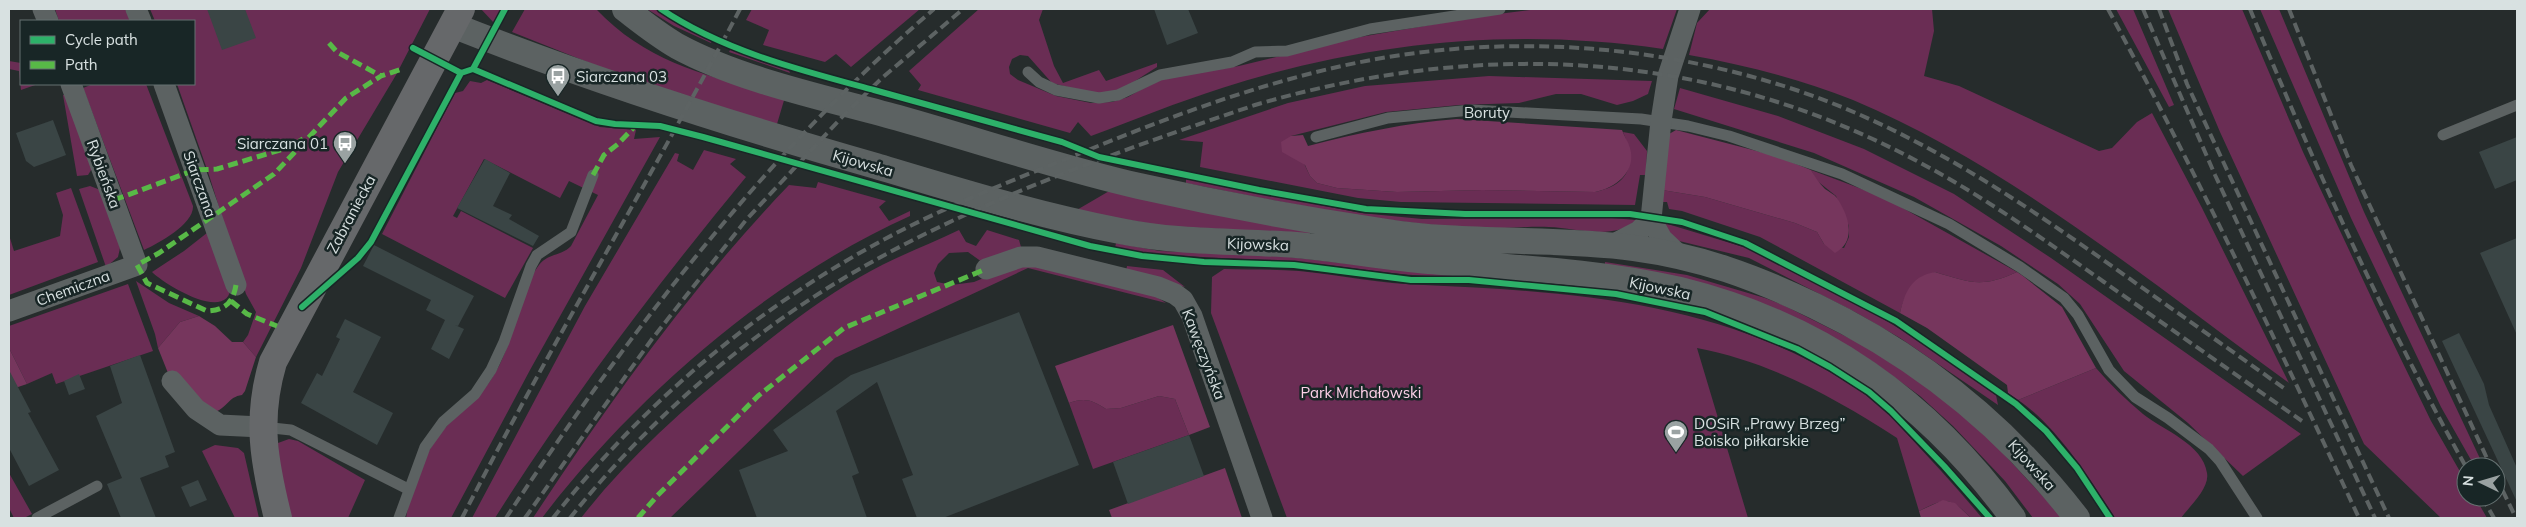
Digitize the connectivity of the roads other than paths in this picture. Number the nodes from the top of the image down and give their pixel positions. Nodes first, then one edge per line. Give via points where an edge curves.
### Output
1 (625, 9) edge
2 (1500, 9) edge
3 (1690, 9) edge
4 (457, 17) edge
5 (1028, 72) dead end
6 (71, 85) edge
7 (164, 85) edge
8 (2517, 105) edge
9 (1661, 121) junction
10 (2443, 135) dead end
11 (1316, 137) dead end
12 (593, 175) dead end
13 (1651, 219) junction
14 (1610, 246) junction
15 (1680, 256) junction
16 (137, 265) joint
17 (986, 269) dead end
18 (236, 286) dead end
19 (9, 311) edge
20 (172, 381) dead end
21 (262, 427) junction
22 (97, 486) dead end
23 (408, 489) junction
24 (37, 518) edge
25 (278, 518) edge
26 (399, 518) edge
27 (1262, 518) edge
28 (2013, 518) edge
29 (2077, 518) edge
30 (2257, 518) edge

1 - 14 street, Kijowska via 681,48 776,84 1137,186 1387,232
2 - 5 lane via 1370,29 1286,51 1255,52 1232,62 1160,75 1118,95 1099,98 1056,90
3 - 9 street via 1668,76
4 - 21 main road, Zabraniecka via 282,343 267,385
4 - 28 street, Kijowska via 670,105 998,202 1086,224 1183,241 1293,245 1631,281 1681,290 1736,307 1783,325 1833,350 1895,391 1964,458
6 - 16 street, Rybieńska
7 - 18 street, Siarczana
8 - 10 lane
9 - 11 lane, Boruty via 1471,110 1388,118
9 - 13 street
9 - 30 lane, Boruty via 1767,148 1842,174 1949,224 2020,267 2071,306 2108,370 2126,388 2202,442 2220,461
12 - 23 lane via 571,232 537,255 491,370 475,394 443,422 425,447
13 - 14 street via 1640,230
13 - 15 street via 1662,239
14 - 15 street, Kijowska
15 - 29 street, Kijowska via 1750,276 1777,288 1858,328 1921,366 2000,430
16 - 19 street, Chemiczna
17 - 27 street, Kawęczyńska via 1021,257 1037,257 1158,287 1183,300 1192,316
20 - 21 street via 196,409 220,425
21 - 23 lane via 291,430
21 - 25 main road, Zabraniecka via 265,464
22 - 24 lane
23 - 26 lane

